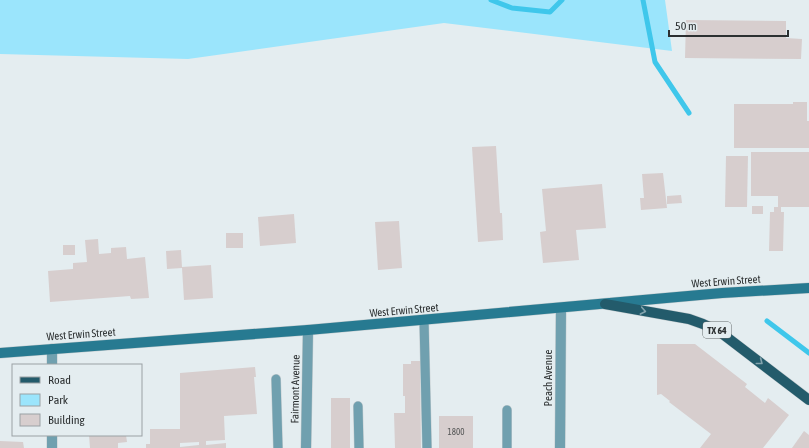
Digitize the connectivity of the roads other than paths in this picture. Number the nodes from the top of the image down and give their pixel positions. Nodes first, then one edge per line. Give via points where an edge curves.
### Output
1 (809, 288) edge
2 (605, 304) junction
3 (561, 308) junction
4 (424, 320) junction
5 (308, 330) junction
6 (52, 348) junction
7 (0, 353) edge
8 (52, 364) edge
9 (276, 380) dead end
10 (809, 400) edge
11 (358, 406) dead end
12 (507, 410) dead end
13 (52, 436) edge
14 (52, 448) edge
15 (278, 448) edge
16 (306, 448) edge
17 (359, 448) edge
18 (426, 448) edge
19 (507, 448) edge
20 (560, 448) edge

1 - 2 main road, West Erwin Street / TX 64 via 722,292
2 - 3 main road, West Erwin Street / TX 64
2 -> 10 main road, TX 64 via 703,324 720,332
3 - 4 main road, West Erwin Street / TX 64
3 - 20 street, Peach Avenue
4 - 5 main road, West Erwin Street / TX 64
4 - 18 lane
5 - 6 main road, West Erwin Street / TX 64
5 - 16 street, Fairmont Avenue
6 - 7 main road, West Erwin Street / TX 64
6 - 8 street
9 - 15 lane
11 - 17 lane
12 - 19 lane
13 - 14 street

